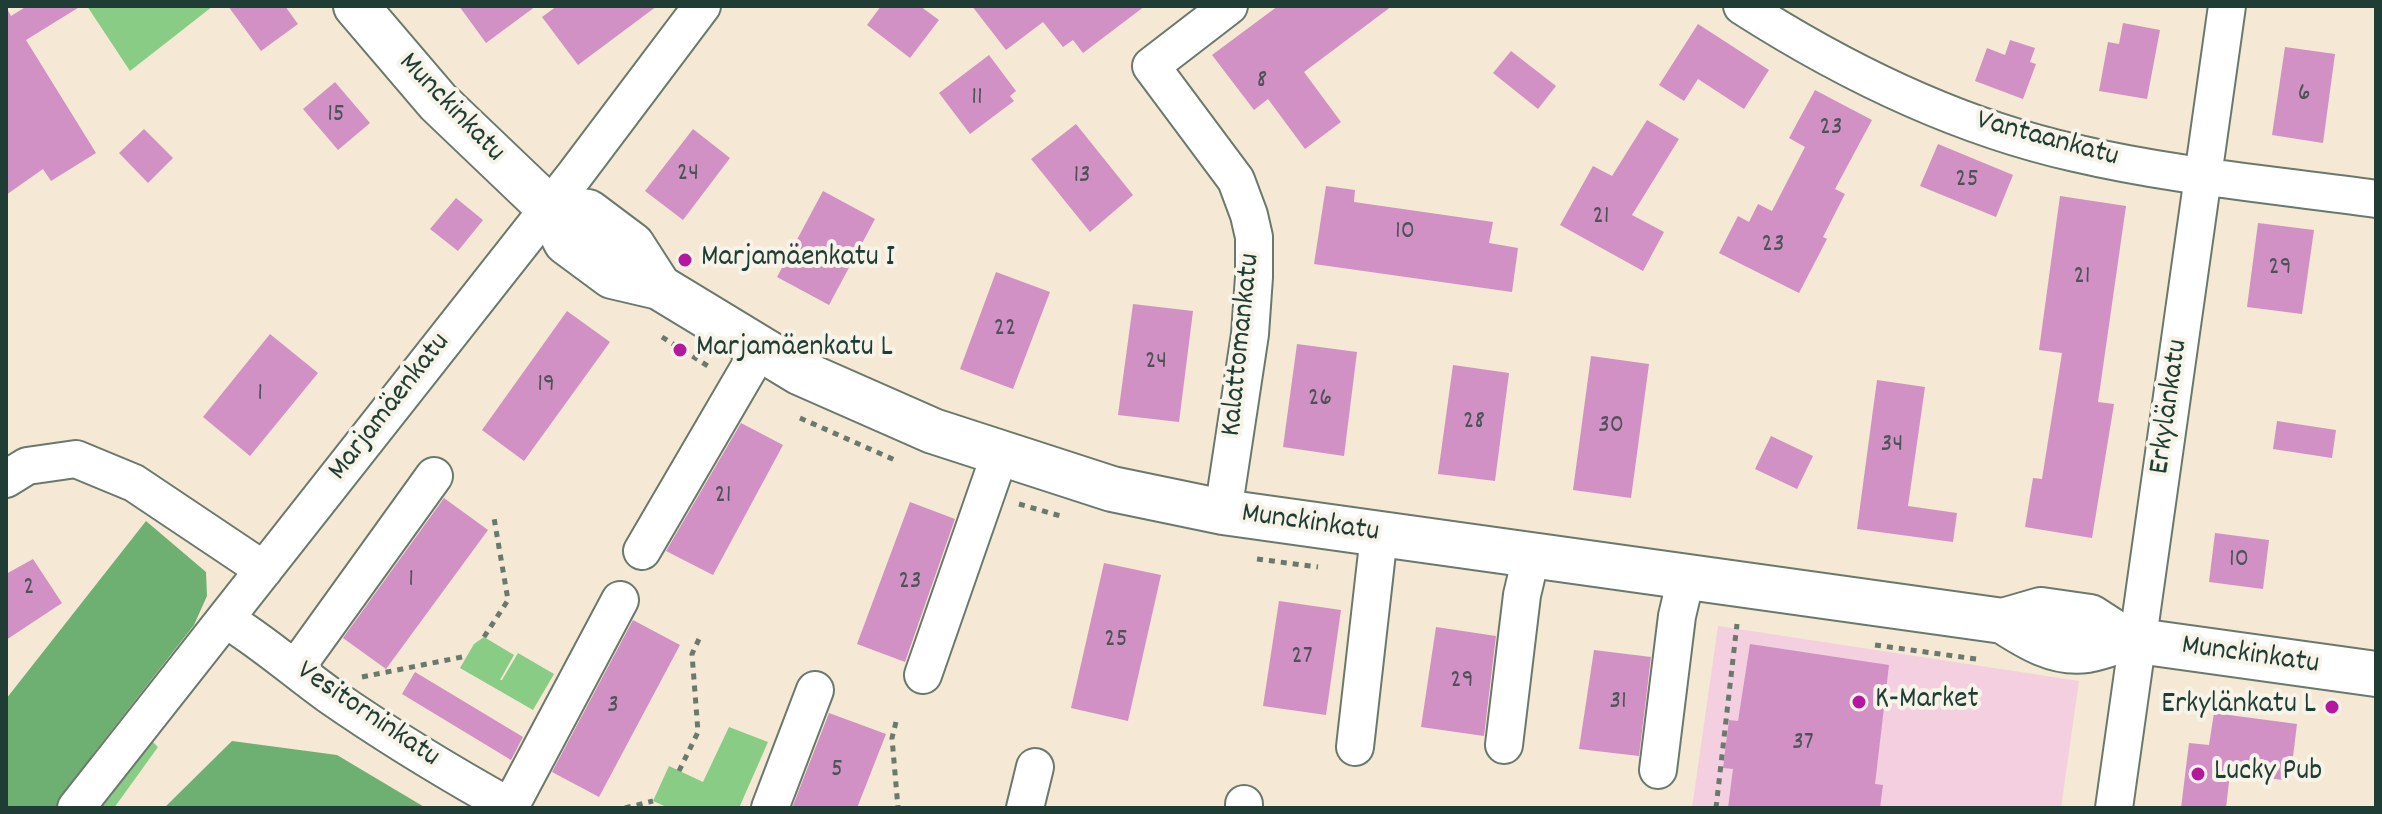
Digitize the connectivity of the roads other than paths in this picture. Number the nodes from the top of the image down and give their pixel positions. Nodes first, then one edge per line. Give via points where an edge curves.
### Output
1 (356, 6) edge
2 (702, 6) edge
3 (1229, 6) edge
4 (1742, 6) edge
5 (2227, 6) edge
6 (2203, 175) junction
7 (2376, 199) edge
8 (549, 208) junction
9 (760, 349) junction
10 (1000, 454) junction
11 (434, 476) dead end
12 (6, 479) edge
13 (1223, 512) junction
14 (1379, 535) junction
15 (642, 551) dead end
16 (1531, 557) junction
17 (264, 570) junction
18 (1686, 578) junction
19 (620, 600) dead end
20 (225, 619) junction
21 (2132, 640) junction
22 (295, 669) junction
23 (2376, 674) edge
24 (923, 675) dead end
25 (815, 690) dead end
26 (1504, 745) dead end
27 (1355, 747) dead end
28 (1035, 767) dead end
29 (1658, 770) dead end
30 (511, 807) edge
31 (76, 808) edge
32 (770, 808) edge
33 (1025, 808) edge
34 (2114, 808) edge

1 - 8 main road, Munckinkatu via 438,102
2 - 8 street, Marjamäenkatu
3 - 13 street, Kalattomankatu via 1151,66 1236,180 1254,237 1250,334
4 - 6 street, Vantaankatu via 1869,80 1941,111 2075,153
5 - 6 street, Erkylänkatu
6 - 7 street, Vantaankatu
6 - 21 street, Erkylänkatu
8 - 9 main road, Munckinkatu via 566,242 612,276 659,287
8 - 17 street, Marjamäenkatu
9 - 10 main road, Munckinkatu via 865,402
9 - 15 street
10 - 13 main road, Munckinkatu via 1112,489
10 - 24 street
11 - 22 street
12 - 17 street via 27,466 76,459 134,483
13 - 14 main road, Munckinkatu
14 - 16 main road, Munckinkatu
14 - 27 street
16 - 18 main road, Munckinkatu
16 - 26 street
17 - 20 street, Marjamäenkatu
18 - 21 main road, Munckinkatu via 2003,621 2039,644 2066,649 2085,651
18 - 29 street
19 - 30 street
20 - 22 street, Vesitorninkatu
20 - 31 street, Marjamäenkatu
21 - 23 main road, Munckinkatu
21 - 34 street, Erkylänkatu
22 - 30 street, Vesitorninkatu via 384,732
25 - 32 street
28 - 33 street

